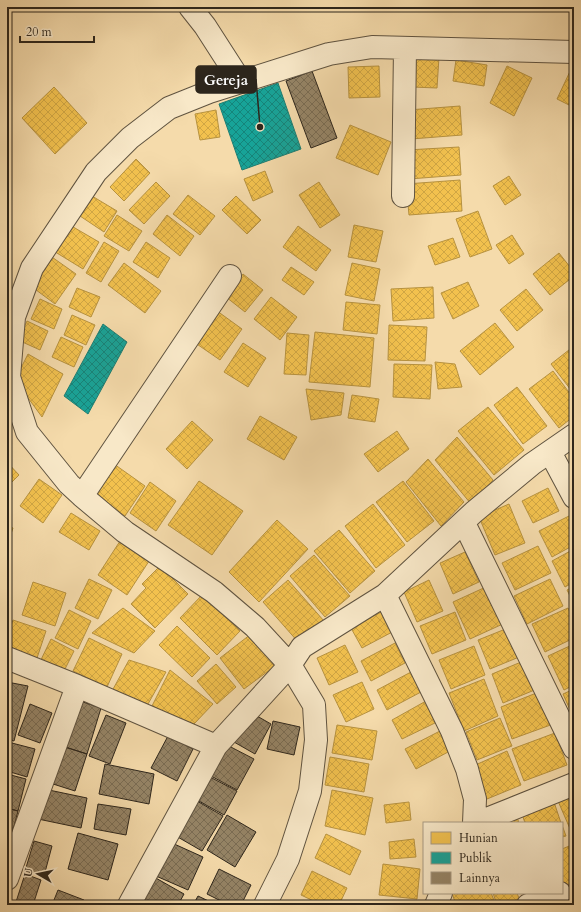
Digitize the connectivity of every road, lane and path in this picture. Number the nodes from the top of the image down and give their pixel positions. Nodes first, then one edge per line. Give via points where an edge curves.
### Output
1 (190, 7) edge
2 (405, 48) junction
3 (574, 52) edge
4 (241, 82) junction
5 (403, 196) dead end
6 (230, 276) dead end
7 (574, 435) edge
8 (550, 452) junction
9 (82, 496) junction
10 (574, 497) edge
11 (464, 523) junction
12 (385, 595) junction
13 (7, 658) edge
14 (290, 665) junction
15 (77, 686) junction
16 (216, 746) junction
17 (574, 748) edge
18 (574, 784) edge
19 (476, 822) edge
20 (479, 822) edge
21 (7, 879) edge
22 (574, 888) edge
23 (563, 892) edge
24 (441, 894) edge
25 (558, 894) edge
26 (129, 905) edge
27 (265, 905) edge
28 (436, 905) edge
29 (528, 905) edge

1 - 4 street
2 - 3 street
2 - 4 street via 372,48 329,54
2 - 5 street
4 - 9 street via 169,108 130,138 96,172 32,268 14,317 9,377 28,432 69,484
6 - 9 street
7 - 8 street
8 - 10 street
8 - 11 street via 532,464
9 - 14 street via 125,532 214,592 255,627
11 - 12 street via 446,536
11 - 17 street
12 - 14 street via 302,647
12 - 19 street via 455,737 475,799
13 - 15 street
14 - 16 street
14 - 27 street via 314,705 316,740 310,791 288,858
15 - 16 street
15 - 21 street
16 - 26 street
18 - 20 street
22 - 23 street
24 - 28 street
25 - 29 street

